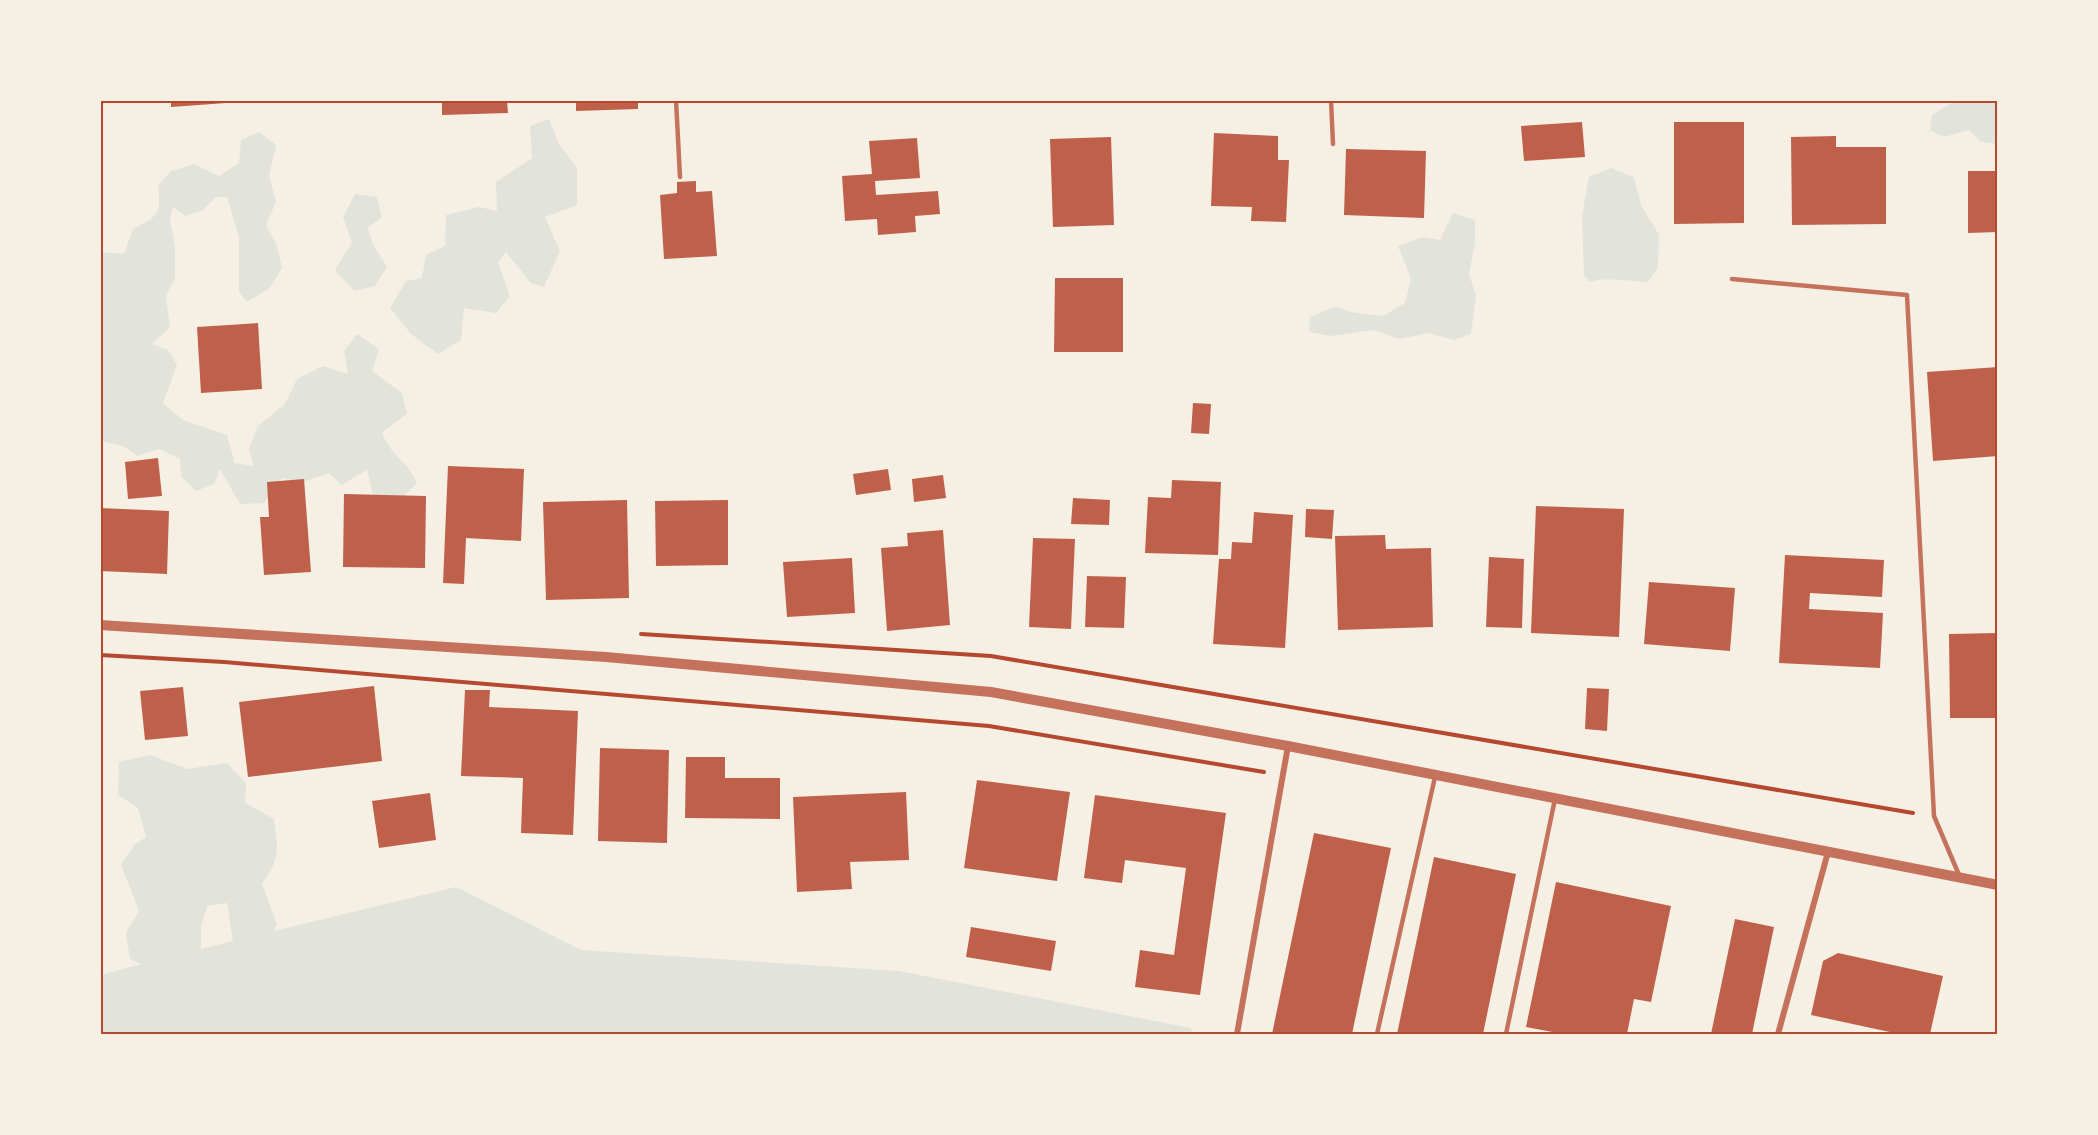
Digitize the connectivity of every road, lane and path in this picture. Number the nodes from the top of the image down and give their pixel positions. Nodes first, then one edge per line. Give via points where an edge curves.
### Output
1 (676, 100) edge
2 (1331, 100) edge
3 (1333, 144) dead end
4 (680, 177) dead end
5 (1732, 279) dead end
6 (100, 625) edge
7 (100, 655) edge
8 (1287, 746) junction
9 (1282, 775) junction
10 (1435, 775) junction
11 (1555, 798) junction
12 (1828, 852) junction
13 (1960, 878) junction
14 (1998, 885) edge
15 (1237, 1035) edge
16 (1377, 1035) edge
17 (1506, 1035) edge
18 (1778, 1035) edge

1 - 4 lane
2 - 3 lane
5 - 13 lane via 1907,296 1934,816
6 - 8 street via 606,657 991,692
7 - 9 path via 989,726
8 - 9 street
8 - 10 street
9 - 15 street
10 - 11 street
10 - 16 lane
11 - 12 street
11 - 17 lane
12 - 13 street
12 - 18 street
13 - 14 street

